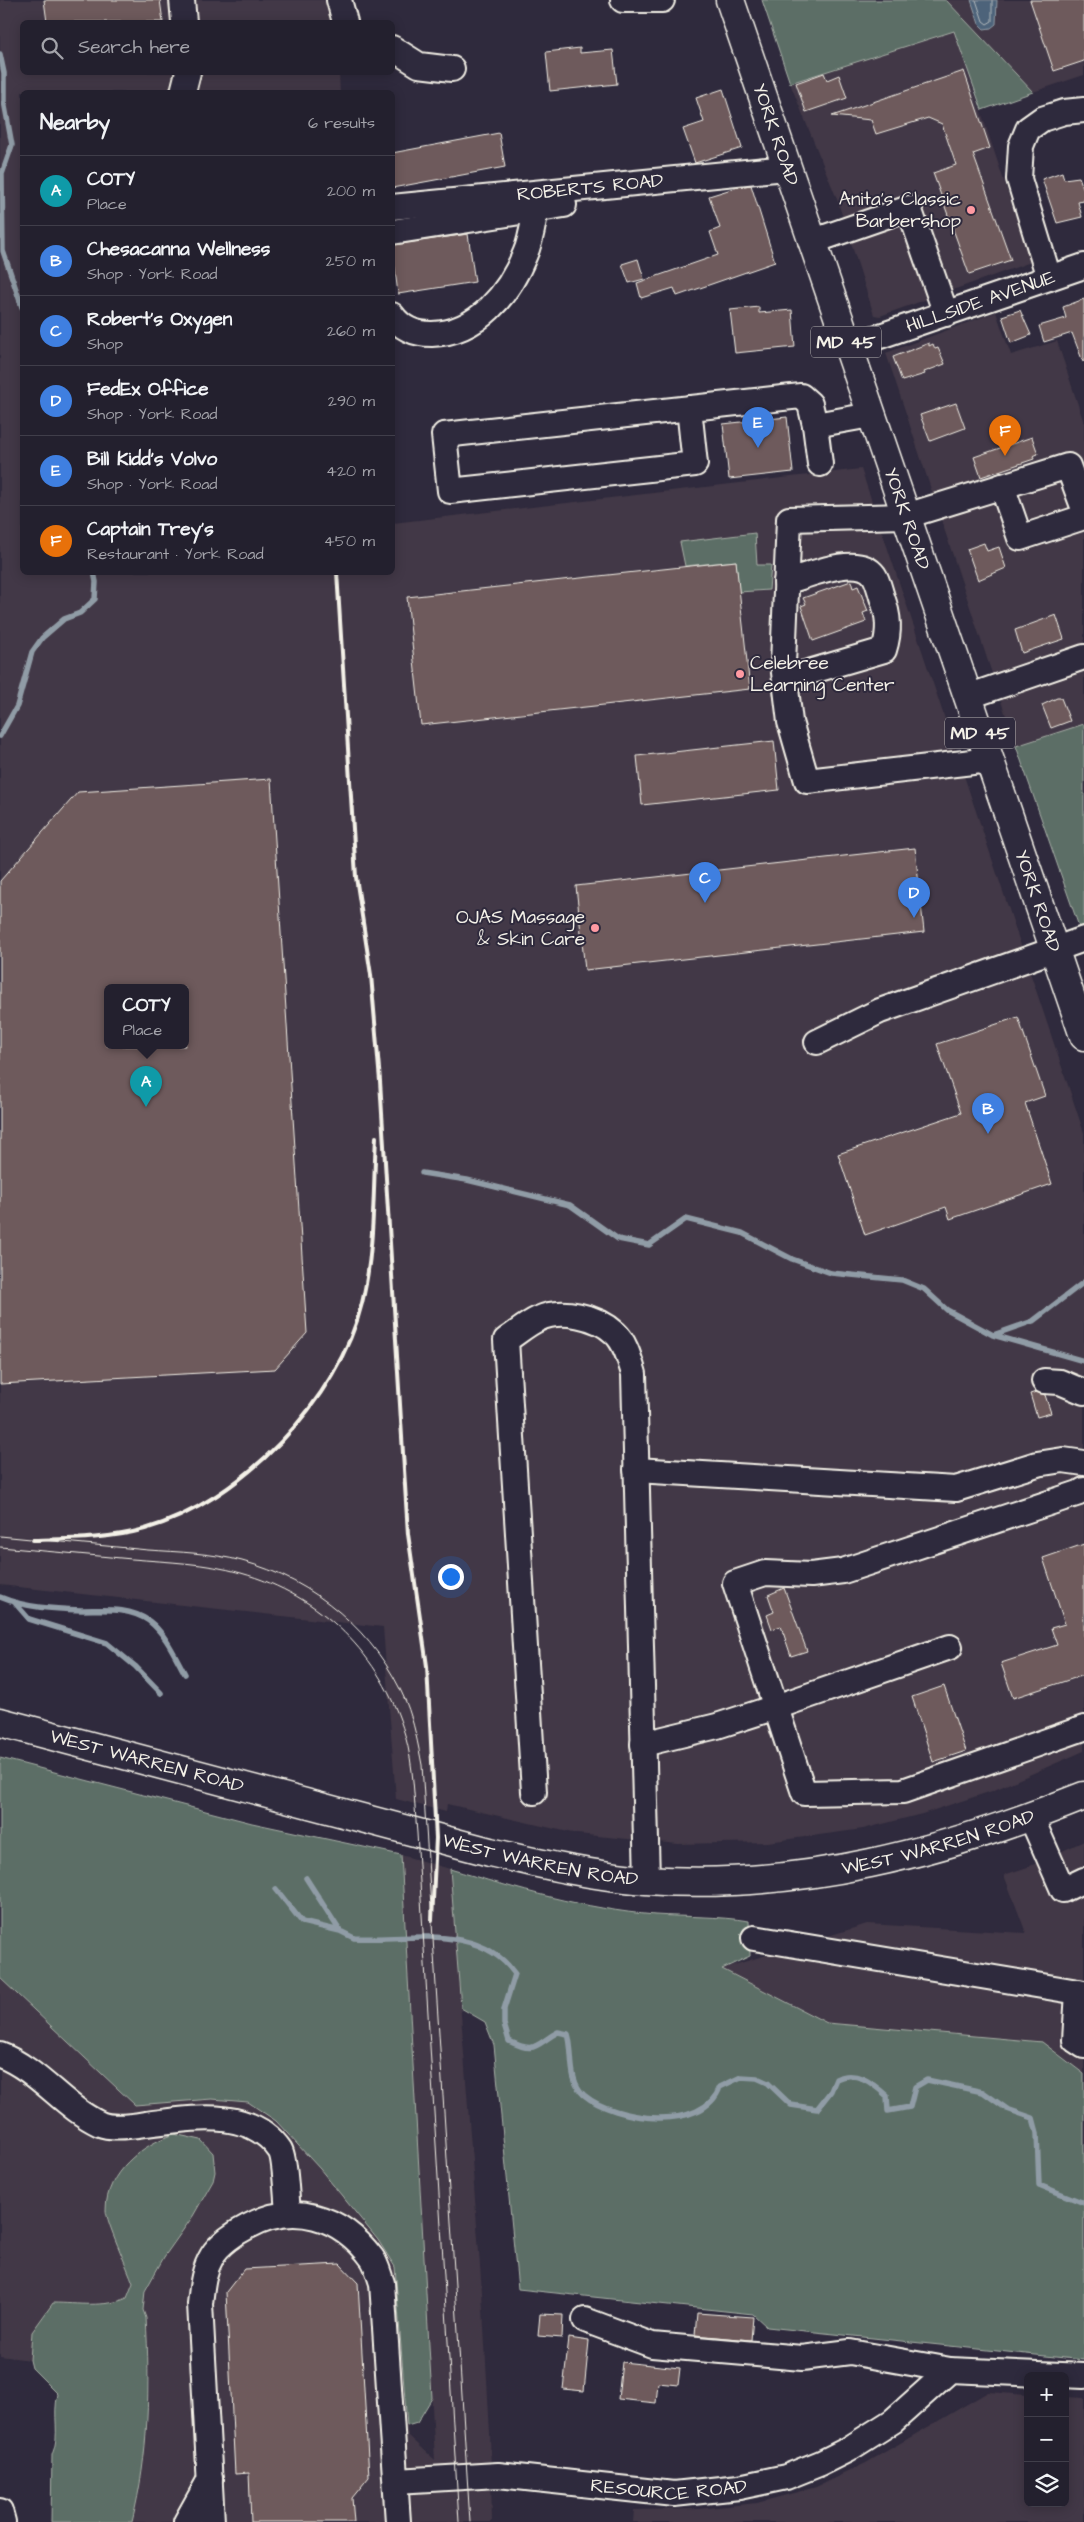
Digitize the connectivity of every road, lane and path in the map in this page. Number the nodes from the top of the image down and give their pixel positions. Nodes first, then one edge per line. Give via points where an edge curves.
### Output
1 (182, 0) edge
2 (339, 0) edge
3 (623, 0) edge
4 (662, 0) edge
5 (730, 0) edge
6 (184, 20) edge
7 (344, 20) edge
8 (395, 50) edge
9 (452, 69) dead end
10 (187, 75) edge
11 (184, 90) edge
12 (1084, 110) edge
13 (786, 168) junction
14 (627, 184) junction
15 (395, 207) edge
16 (536, 209) junction
17 (395, 232) edge
18 (811, 242) junction
19 (1084, 266) edge
20 (1049, 278) junction
21 (946, 314) junction
22 (395, 319) edge
23 (848, 347) junction
24 (689, 408) junction
25 (871, 415) junction
26 (815, 425) junction
27 (820, 464) dead end
28 (1002, 486) junction
29 (1084, 509) edge
30 (906, 516) junction
31 (1084, 516) edge
32 (786, 582) junction
33 (1084, 657) edge
34 (785, 679) junction
35 (967, 697) junction
36 (990, 760) junction
37 (1084, 939) edge
38 (1055, 949) junction
39 (1084, 1036) edge
40 (817, 1042) dead end
41 (1044, 1381) dead end
42 (1084, 1392) edge
43 (1084, 1463) edge
44 (636, 1470) junction
45 (1084, 1490) edge
46 (950, 1647) dead end
47 (776, 1708) junction
48 (0, 1722) edge
49 (1084, 1728) edge
50 (643, 1744) junction
51 (534, 1792) dead end
52 (1084, 1796) edge
53 (1031, 1817) junction
54 (647, 1880) junction
55 (1084, 1880) edge
56 (754, 1938) dead end
57 (1081, 1993) edge
58 (1084, 2046) edge
59 (0, 2055) edge
60 (288, 2214) junction
61 (585, 2320) dead end
62 (950, 2370) junction
63 (1084, 2376) edge
64 (210, 2479) junction
65 (396, 2481) junction
66 (0, 2511) edge
67 (3, 2522) edge
68 (186, 2522) edge
69 (212, 2522) edge
70 (398, 2522) edge

1 - 6 street
2 - 7 street
3 - 4 street
5 - 13 main road, YORK ROAD / MD 45
8 - 9 street via 419,65
10 - 11 street
12 - 20 street via 1042,119 1028,129 1021,146 1019,179
13 - 14 street, ROBERTS ROAD
13 - 18 main road, YORK ROAD / MD 45
14 - 15 street, ROBERTS ROAD
14 - 16 street via 618,195 610,198
16 - 17 street
16 - 22 street via 525,254 493,307 471,324 448,334 419,334
18 - 21 street via 909,208
18 - 23 main road, YORK ROAD / MD 45
19 - 20 street, HILLSIDE AVENUE
20 - 21 street, HILLSIDE AVENUE
21 - 23 street, HILLSIDE AVENUE
23 - 25 main road, YORK ROAD / MD 45
24 - 24 street via 444,436 450,492 695,464
24 - 26 street via 801,396 810,404
25 - 26 street
25 - 30 main road, YORK ROAD / MD 45
26 - 27 street
28 - 29 street via 1068,466
28 - 30 street
28 - 31 street via 1020,538
30 - 32 street via 789,519
30 - 35 main road, YORK ROAD / MD 45
32 - 34 street
32 - 34 street via 841,566 865,568 874,575 886,607 888,637 884,650
33 - 35 street
34 - 36 street via 790,722 807,781
35 - 36 main road, YORK ROAD / MD 45
36 - 38 main road, YORK ROAD / MD 45
37 - 38 street
38 - 39 main road, YORK ROAD / MD 45
38 - 40 street via 880,1011
41 - 42 street via 1060,1382
43 - 44 street via 1063,1460 1037,1464 956,1488
44 - 50 street
44 - 51 street via 634,1374 628,1354 615,1333 594,1321 571,1314 555,1314 539,1318 506,1340
45 - 47 street via 843,1571 811,1575 765,1573 735,1583
46 - 47 street
47 - 49 street via 804,1793 903,1791
47 - 50 street
48 - 54 main road, WEST WARREN ROAD via 490,1852 569,1869
50 - 54 street
52 - 53 main road, WEST WARREN ROAD
53 - 54 main road, WEST WARREN ROAD via 932,1849 837,1871 747,1881
53 - 55 street via 1063,1890
56 - 57 street
57 - 58 street via 1075,2040
59 - 60 street via 13,2060 101,2125 128,2126 210,2117 260,2130 281,2151
60 - 64 street via 260,2220 235,2233 212,2254 202,2279 200,2304
60 - 65 street via 313,2215 334,2223 354,2237 373,2260 382,2283
61 - 62 street via 652,2345 802,2358 850,2352
62 - 63 street
62 - 65 street, RESOURCE ROAD via 893,2421 847,2450 786,2476 739,2487 674,2494 498,2475
64 - 68 street
64 - 69 street
65 - 70 street
66 - 67 street

